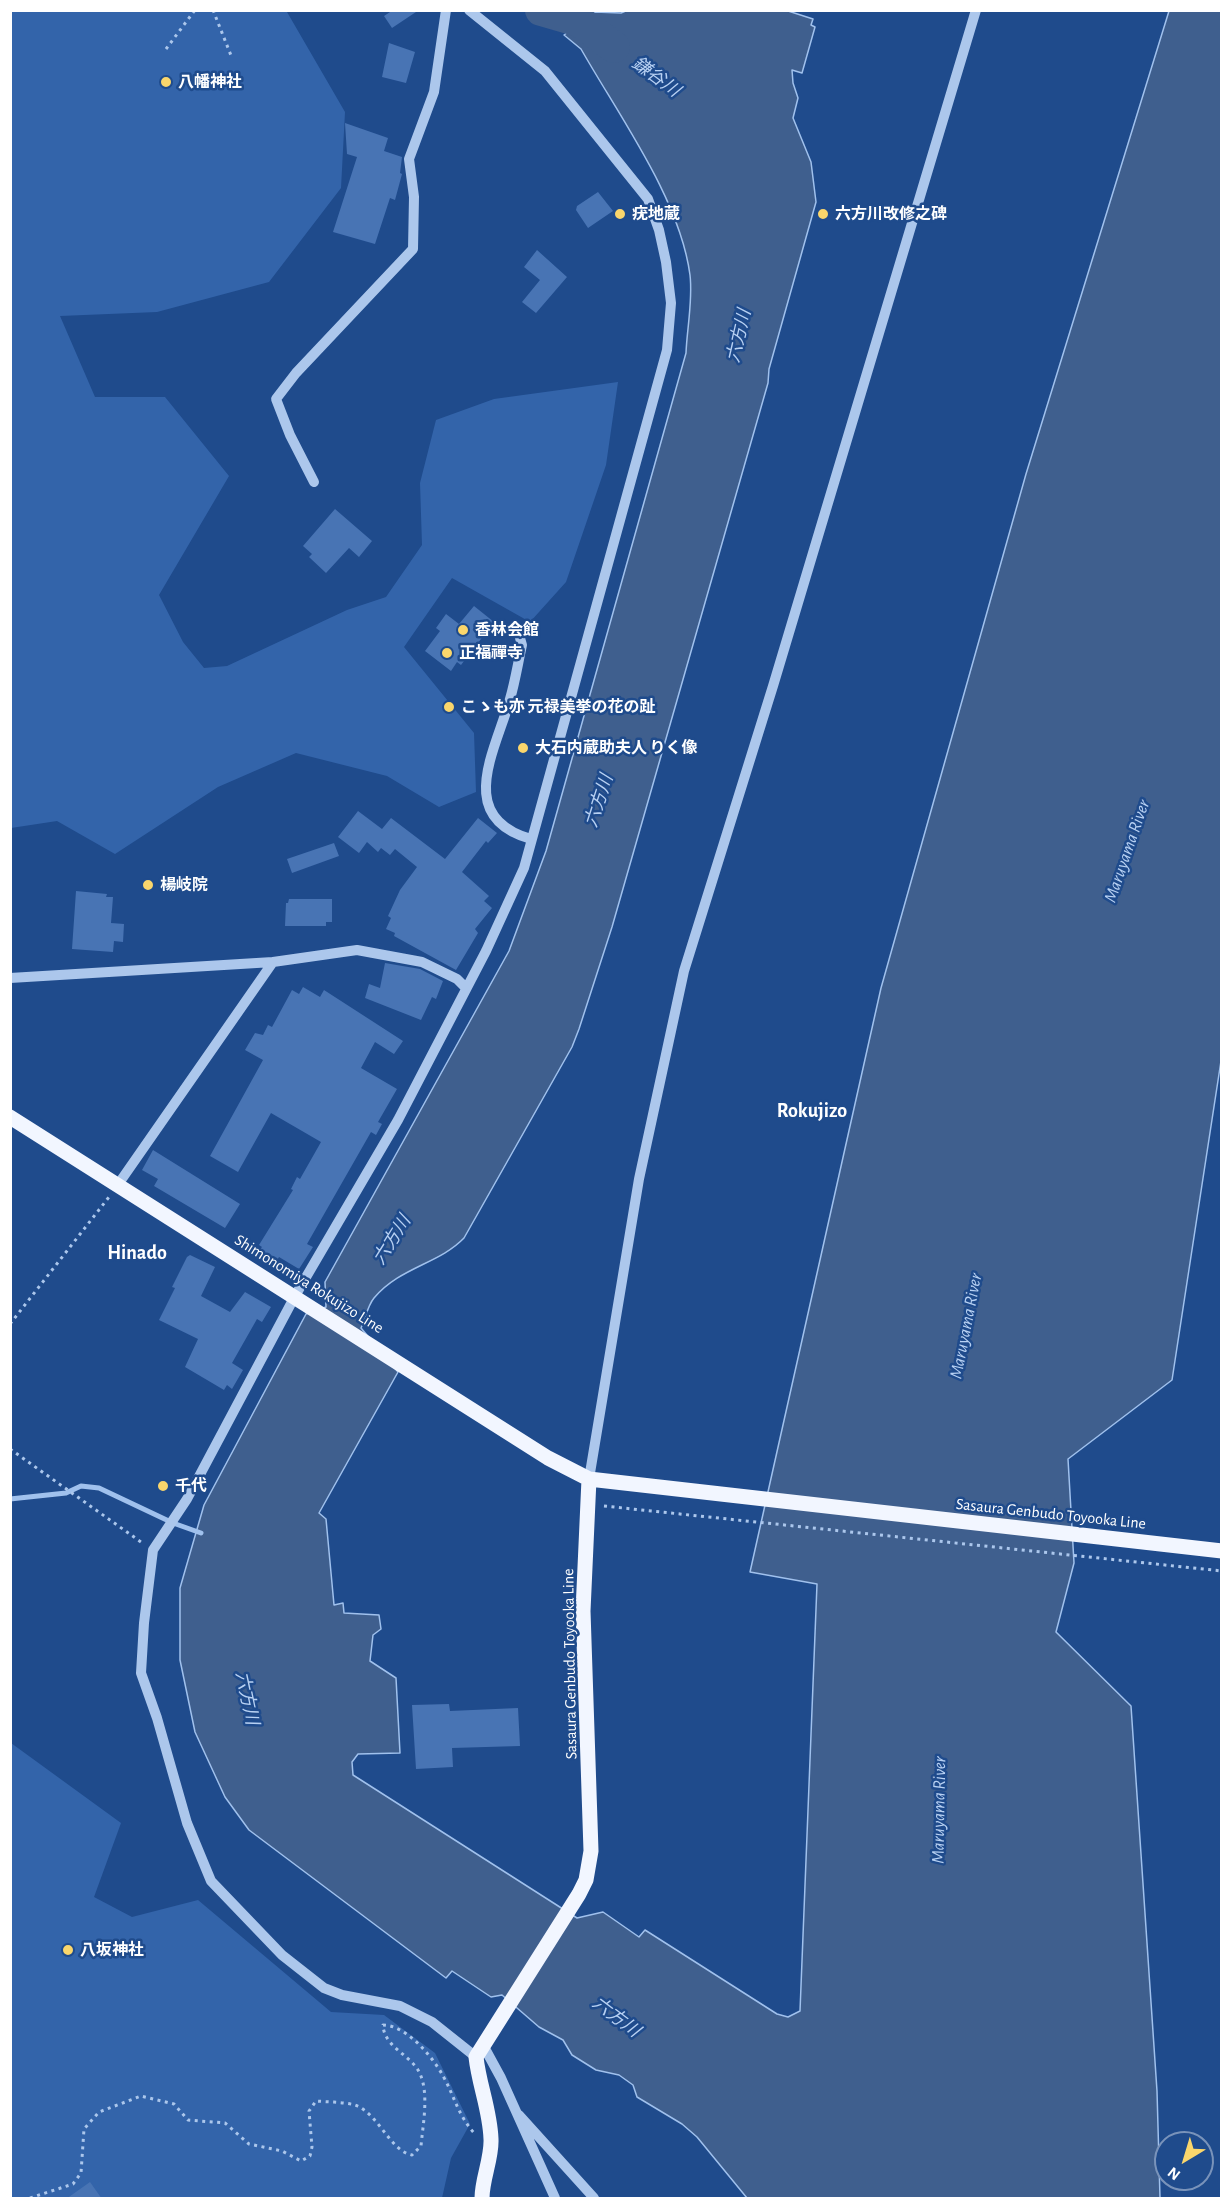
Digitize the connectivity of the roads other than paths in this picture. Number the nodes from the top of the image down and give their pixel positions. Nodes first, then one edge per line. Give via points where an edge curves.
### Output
1 (446, 10) edge
2 (469, 10) edge
3 (976, 10) edge
4 (314, 482) dead end
5 (520, 638) dead end
6 (531, 839) junction
7 (273, 962) junction
8 (10, 978) edge
9 (466, 987) junction
10 (10, 1117) edge
11 (117, 1186) junction
12 (301, 1299) junction
13 (589, 1479) junction
14 (1221, 1551) edge
15 (480, 2051) junction
16 (511, 2105) junction
17 (482, 2199) edge
18 (555, 2199) edge
19 (594, 2199) edge

1 - 4 street via 434,92 409,159 414,197 413,249 276,399
2 - 6 street via 545,71 648,199 660,230 670,303 667,350
3 - 13 street via 684,971 639,1179
5 - 6 street via 522,645 510,700 489,759 486,796 507,829
6 - 9 street via 524,868
7 - 8 street
7 - 9 street via 357,950 422,962
7 - 11 street
9 - 12 street
10 - 11 main road, Shimonomiya Rokujizo Line
11 - 12 main road, Shimonomiya Rokujizo Line
12 - 13 main road, Shimonomiya Rokujizo Line via 557,1464
12 - 15 street via 188,1499 153,1550 141,1673 187,1823 211,1881 282,1954 324,1988 400,2006
13 - 14 main road, Sasaura Genbudo Toyooka Line
13 - 15 main road, Sasaura Genbudo Toyooka Line via 583,1611 591,1851 586,1880
15 - 16 street
15 - 17 main road via 478,2077 488,2102 492,2142
16 - 18 street
16 - 19 street

